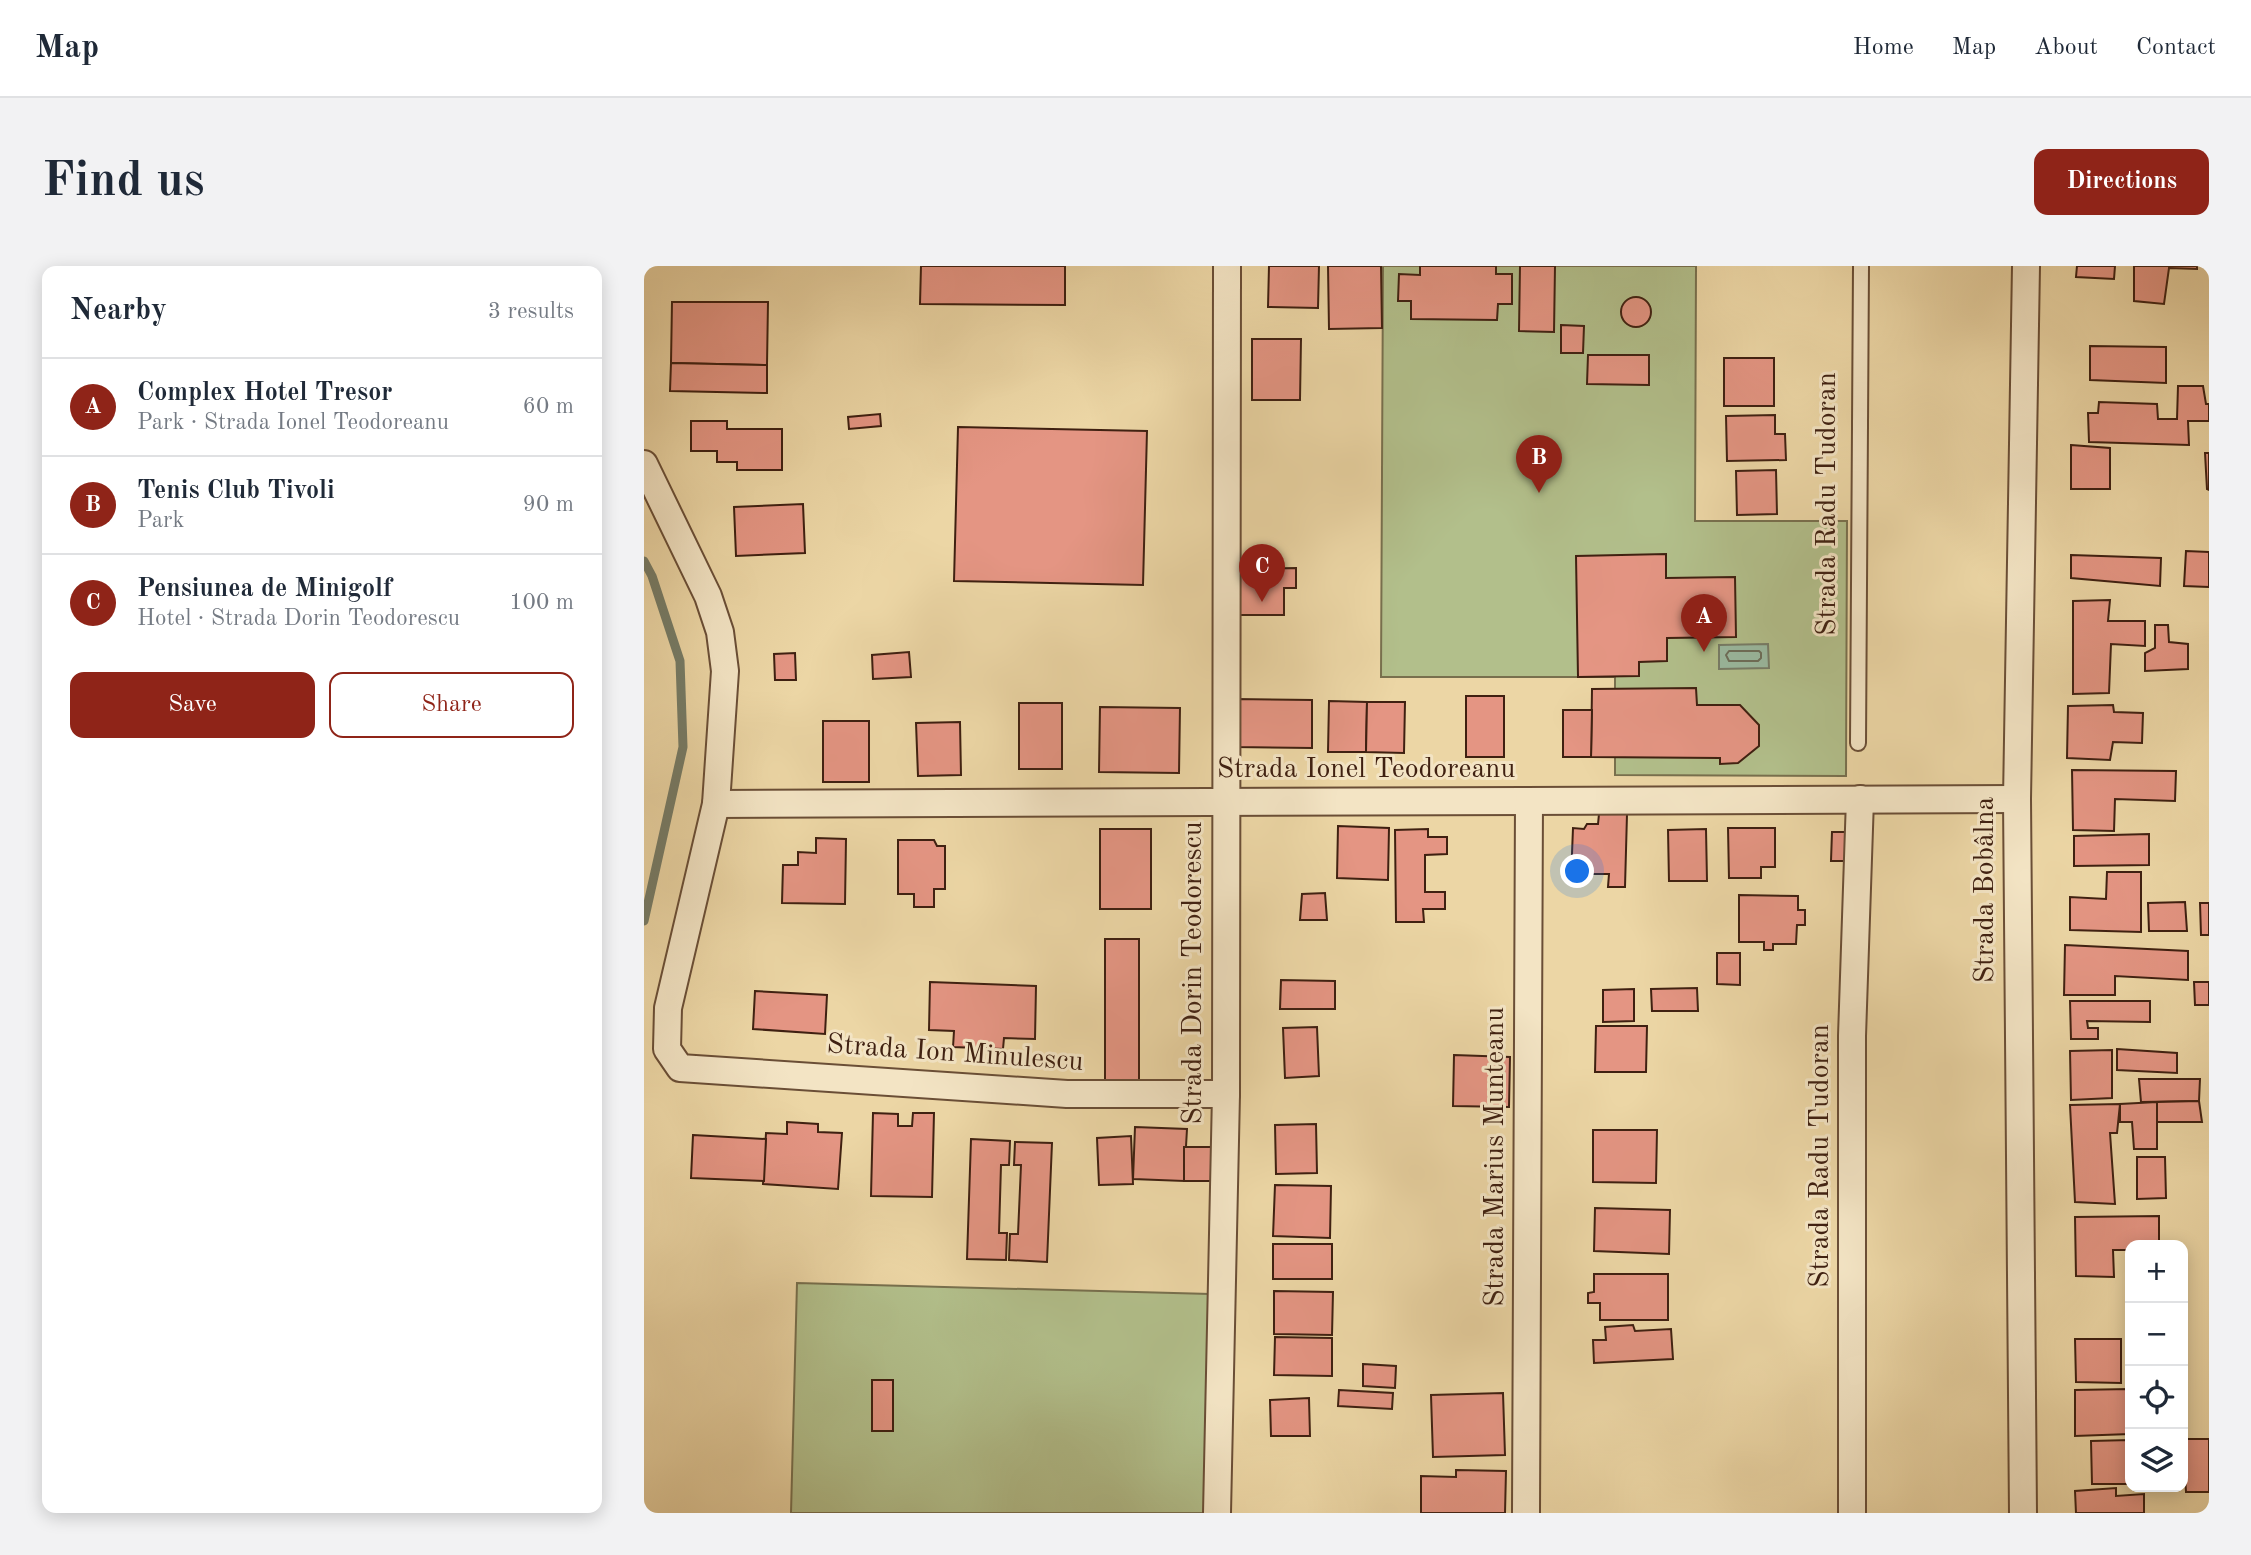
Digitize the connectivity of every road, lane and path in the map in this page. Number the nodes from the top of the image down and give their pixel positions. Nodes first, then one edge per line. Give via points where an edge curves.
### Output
1 (1227, 266) edge
2 (1861, 266) edge
3 (2026, 266) edge
4 (644, 464) edge
5 (1858, 743) dead end
6 (1860, 799) junction
7 (2017, 799) junction
8 (1529, 801) junction
9 (1225, 802) junction
10 (716, 804) junction
11 (1226, 1094) junction
12 (1217, 1513) edge
13 (1526, 1513) edge
14 (1852, 1513) edge
15 (2023, 1513) edge

1 - 9 street, Strada Dorin Teodorescu
2 - 5 lane, Strada Radu Tudoran
3 - 7 street, Strada Bobâlna
4 - 10 street via 708,596 720,632 725,671
6 - 7 street, Strada Ionel Teodoreanu
6 - 8 street, Strada Ionel Teodoreanu
6 - 14 street, Strada Radu Tudoran via 1852,1036
7 - 15 street, Strada Bobâlna
8 - 9 street, Strada Ionel Teodoreanu
8 - 13 street, Strada Marius Munteanu
9 - 10 street, Strada Ionel Teodoreanu
9 - 11 street, Strada Dorin Teodorescu
10 - 11 street, Strada Ion Minulescu via 668,1008 667,1049 680,1068 1067,1094
11 - 12 street, Strada Dorin Teodorescu

